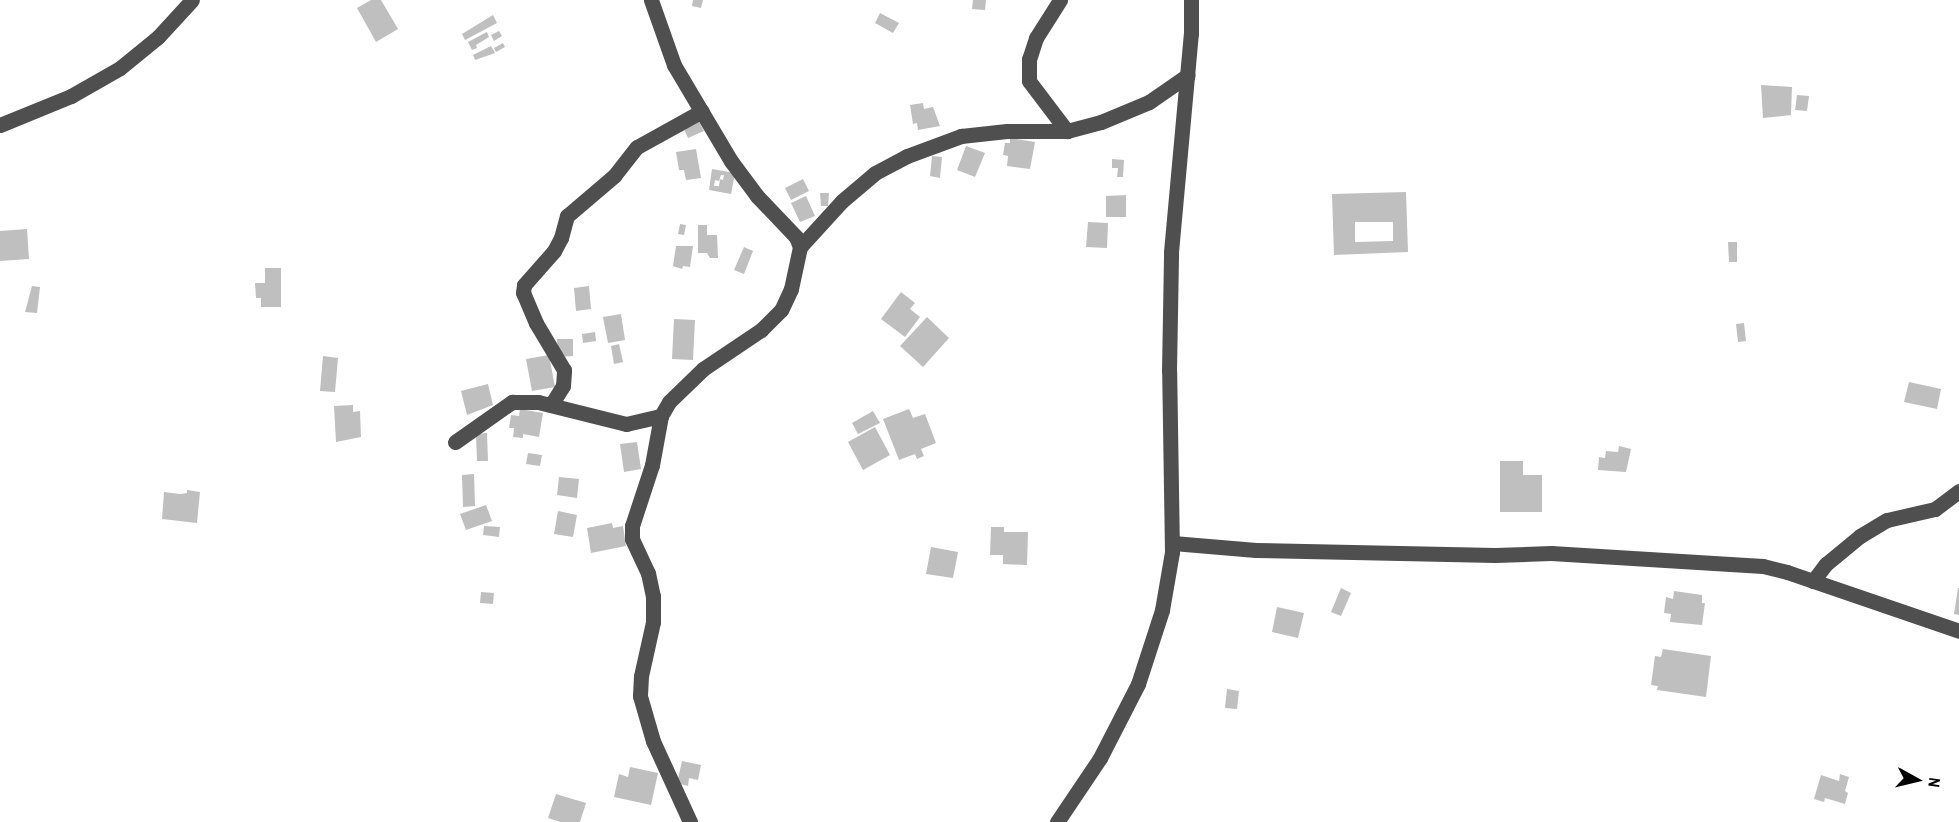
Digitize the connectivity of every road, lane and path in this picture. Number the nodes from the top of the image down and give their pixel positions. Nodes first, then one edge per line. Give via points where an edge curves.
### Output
1 (192, 0) edge
2 (651, 0) edge
3 (1060, 0) edge
4 (1191, 0) edge
5 (1188, 75) junction
6 (702, 111) junction
7 (0, 125) edge
8 (1067, 131) junction
9 (800, 247) junction
10 (551, 405) junction
11 (662, 416) junction
12 (455, 442) dead end
13 (1959, 491) edge
14 (1173, 543) junction
15 (1813, 581) junction
16 (1959, 631) edge
17 (690, 822) edge
18 (1057, 822) edge

1 - 7 street via 158,37 120,68 71,96
2 - 6 street via 674,65
3 - 8 street via 1036,38 1029,59 1029,81
4 - 5 street
5 - 8 street via 1149,102
5 - 14 street via 1171,252
6 - 9 street via 731,161
6 - 10 street via 637,147 614,176 567,216 555,251 524,285 523,293 536,323 564,370 563,386
8 - 9 street via 961,136 907,156 875,173 842,201
9 - 11 street via 791,289 781,310 761,330 703,369 669,402
10 - 11 street via 626,424
10 - 12 street via 513,402
11 - 17 street via 652,465 632,526 632,539 654,596 640,696 653,741
13 - 15 street via 1935,509 1887,520 1860,536 1826,564
14 - 15 street via 1256,550 1673,559 1763,566
14 - 18 street via 1162,610 1138,684 1100,758
15 - 16 street

